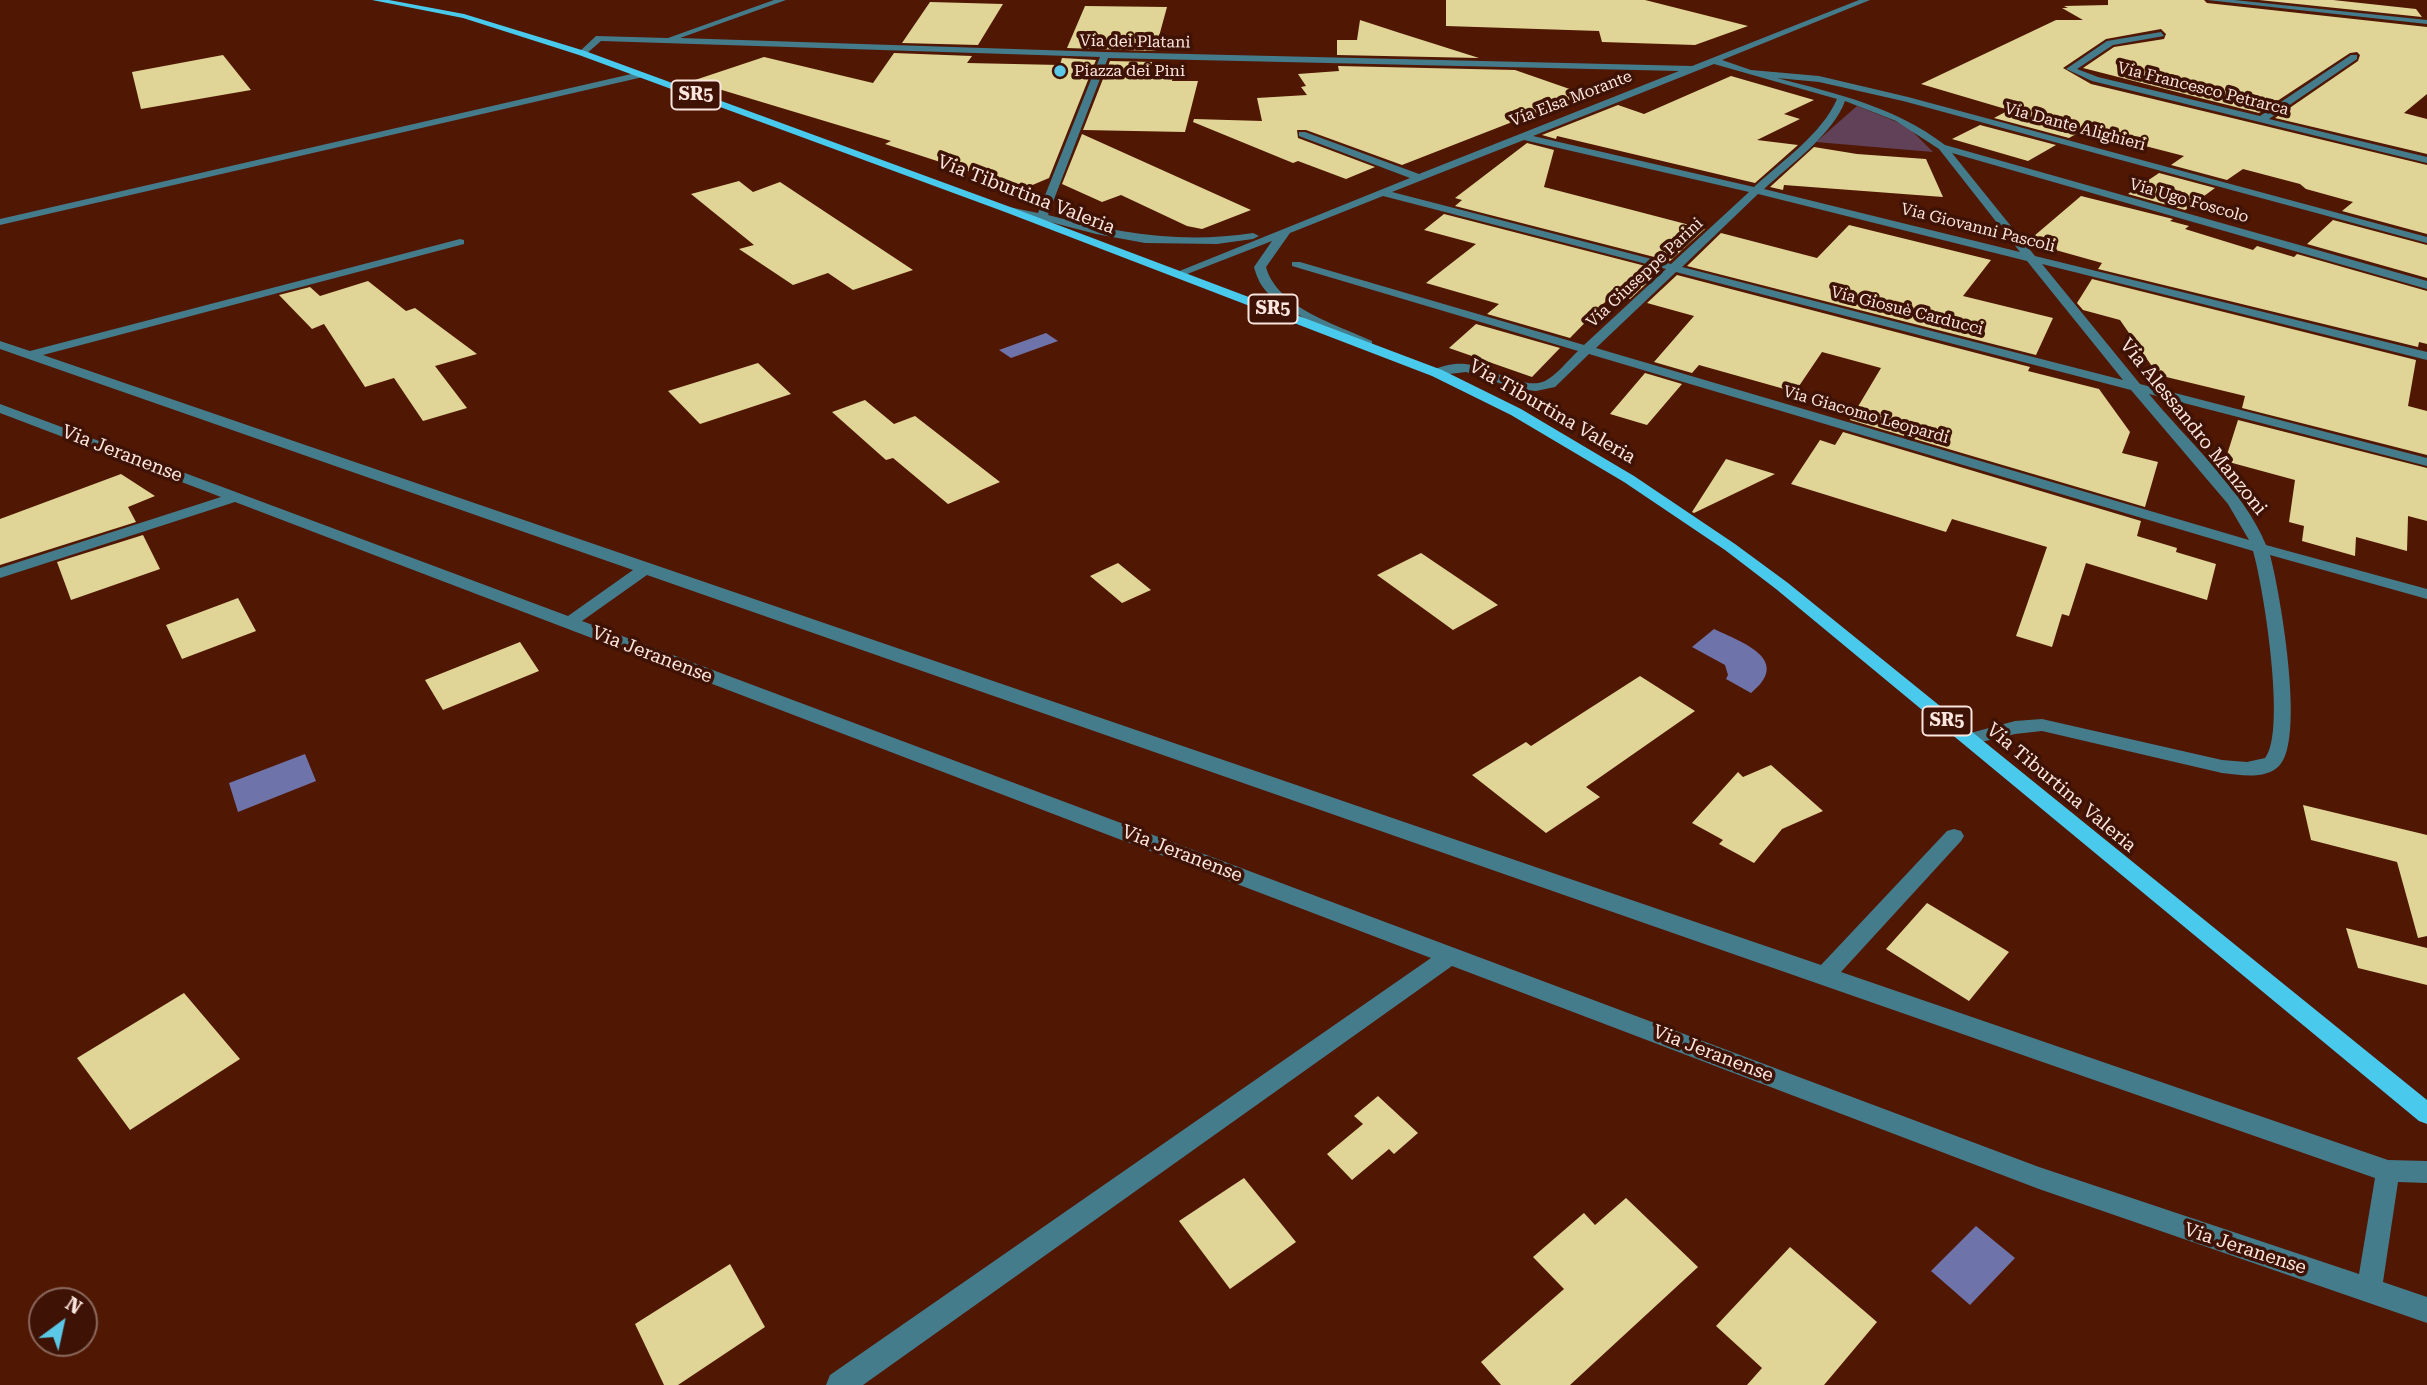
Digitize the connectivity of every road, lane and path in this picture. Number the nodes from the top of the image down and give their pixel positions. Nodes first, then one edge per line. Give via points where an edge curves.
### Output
1 (376, 0) edge
2 (782, 0) edge
3 (1866, 0) edge
4 (2211, 0) edge
5 (2427, 22) edge
6 (2161, 34) dead end
7 (662, 41) junction
8 (582, 53) junction
9 (1105, 55) junction
10 (2354, 57) dead end
11 (1712, 60) junction
12 (1692, 69) junction
13 (1750, 73) junction
14 (640, 75) junction
15 (1841, 100) junction
16 (2261, 120) junction
17 (1302, 134) dead end
18 (1521, 136) junction
19 (1942, 147) junction
20 (2427, 160) edge
21 (1416, 177) junction
22 (1758, 191) junction
23 (1380, 192) junction
24 (1009, 210) junction
25 (1042, 216) junction
26 (0, 222) edge
27 (1288, 229) junction
28 (2427, 240) edge
29 (460, 242) dead end
30 (2032, 258) junction
31 (1296, 264) dead end
32 (1675, 267) junction
33 (1178, 274) junction
34 (2427, 285) edge
35 (1368, 344) junction
36 (0, 345) edge
37 (1583, 350) junction
38 (30, 355) junction
39 (2427, 356) edge
40 (1437, 373) junction
41 (2134, 385) junction
42 (0, 408) edge
43 (2427, 462) edge
44 (236, 497) junction
45 (2260, 548) junction
46 (646, 568) junction
47 (0, 573) edge
48 (2427, 594) edge
49 (569, 623) junction
50 (1969, 739) junction
51 (1954, 836) dead end
52 (1451, 956) junction
53 (1824, 976) junction
54 (2427, 1114) edge
55 (2388, 1171) junction
56 (2427, 1172) edge
57 (2369, 1290) junction
58 (2427, 1310) edge
59 (840, 1385) edge

1 - 8 main road, Via Tiburtina Valeria / SR5 via 477,19
2 - 7 street
3 - 11 street, Via Elsa Morante
4 - 5 street
6 - 16 street, Via Francesco Petrarca via 2110,43 2070,69
7 - 8 street, Via dei Platani via 599,38
7 - 9 street, Via dei Platani
8 - 14 main road, Via Tiburtina Valeria / SR5
9 - 12 street, Via dei Platani
9 - 25 street
10 - 16 street
11 - 12 street, Via Elsa Morante
11 - 13 street, Via Dante Alighieri
12 - 18 street, Via Elsa Morante
13 - 15 street, Via Alessandro Manzoni
13 - 28 street, Via Dante Alighieri via 1819,79 1914,101
14 - 24 main road, Via Tiburtina Valeria / SR5
14 - 26 street
15 - 19 street, Via Alessandro Manzoni via 1909,122
15 - 22 street, Via Giuseppe Parini via 1836,114
16 - 20 street, Via Francesco Petrarca
17 - 21 street
18 - 21 street, Via Elsa Morante
18 - 22 street, Via Giovanni Pascoli
19 - 30 street, Via Alessandro Manzoni
19 - 34 street, Via Ugo Foscolo
21 - 23 street, Via Elsa Morante
22 - 30 street, Via Giovanni Pascoli
22 - 32 street, Via Giuseppe Parini
23 - 27 street, Via Elsa Morante
23 - 32 street, Via Giosuè Carducci
24 - 25 street, Via Elsa Morante
24 - 33 main road, Via Tiburtina Valeria / SR5
25 - 27 street, Via Elsa Morante via 1110,234 1170,241 1220,241
27 - 33 street, Via Elsa Morante
27 - 35 street, Via Elsa Morante via 1263,259 1260,272 1264,284 1289,304
29 - 38 street
30 - 39 street, Via Giovanni Pascoli
30 - 41 street, Via Alessandro Manzoni
31 - 37 street, Via Giacomo Leopardi
32 - 37 street, Via Giuseppe Parini
32 - 41 street, Via Giosuè Carducci
33 - 35 main road, Via Tiburtina Valeria / SR5
35 - 40 main road, Via Tiburtina Valeria / SR5
36 - 38 street
37 - 40 street, Via Giuseppe Parini via 1544,386 1529,387 1460,366
37 - 45 street, Via Giacomo Leopardi
38 - 46 street
40 - 50 main road, Via Tiburtina Valeria / SR5 via 1536,423 1704,528
41 - 43 street, Via Giosuè Carducci
41 - 45 street, Via Alessandro Manzoni via 2240,511
42 - 44 street, Via Jeranense
44 - 47 street
44 - 49 street, Via Jeranense
45 - 48 street, Via Giacomo Leopardi
45 - 50 street, Via Alessandro Manzoni via 2281,680 2280,752 2269,764 2250,769 2225,766 2040,725
46 - 49 street
46 - 53 street
49 - 52 street, Via Jeranense
50 - 54 main road, Via Tiburtina Valeria / SR5
51 - 53 street
52 - 57 street, Via Jeranense via 2039,1178
52 - 59 street
53 - 55 street
55 - 56 street
55 - 57 street
57 - 58 street, Via Jeranense

